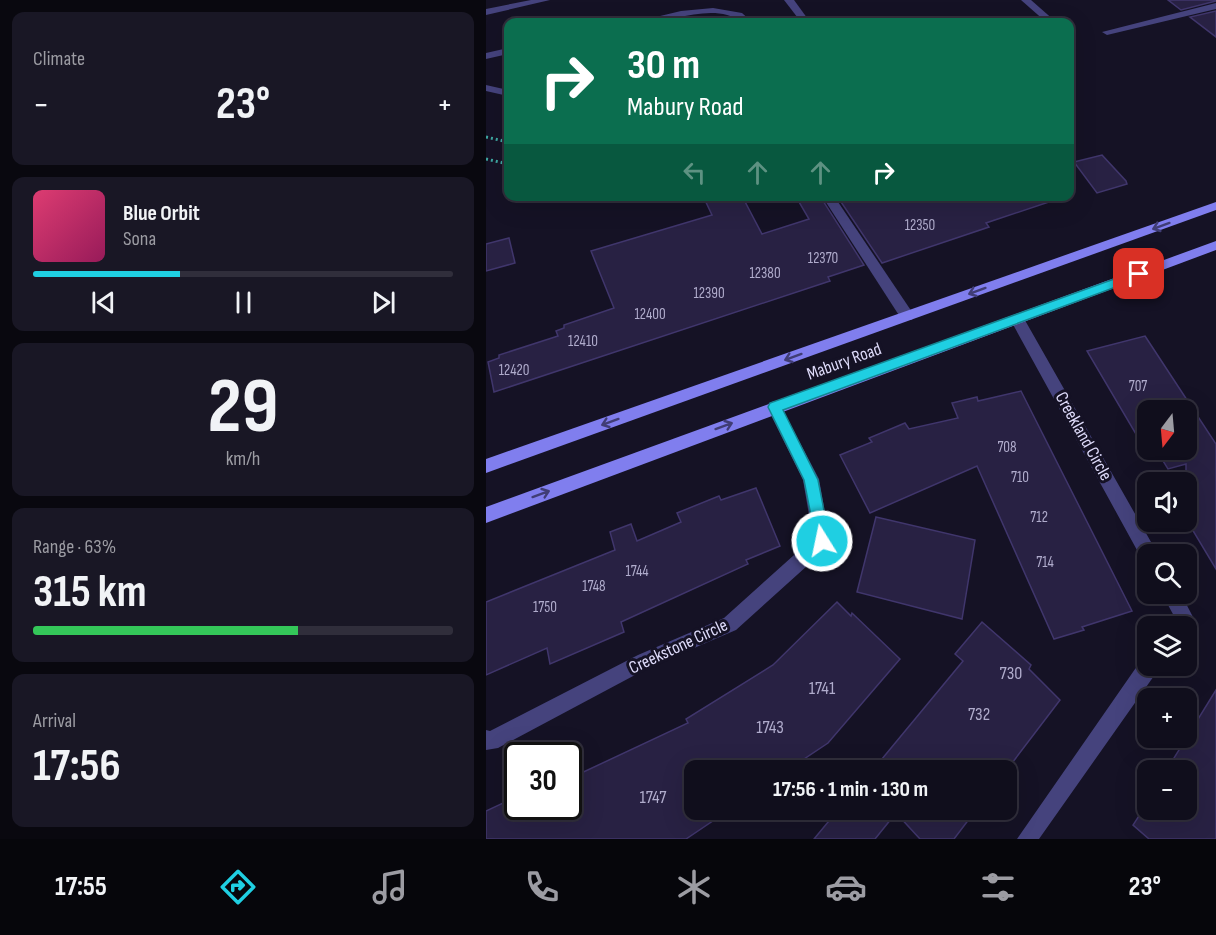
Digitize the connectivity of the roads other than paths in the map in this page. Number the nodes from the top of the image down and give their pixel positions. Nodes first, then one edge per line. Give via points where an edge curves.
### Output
1 (545, 0) edge
2 (789, 0) edge
3 (1026, 0) edge
4 (1216, 6) edge
5 (486, 12) edge
6 (659, 18) edge
7 (744, 18) edge
8 (803, 18) edge
9 (1046, 18) edge
10 (1107, 32) dead end
11 (504, 52) edge
12 (486, 56) edge
13 (486, 88) edge
14 (504, 92) edge
15 (831, 201) edge
16 (1216, 206) edge
17 (1216, 245) edge
18 (907, 316) junction
19 (1017, 319) junction
20 (774, 407) junction
21 (486, 466) edge
22 (486, 515) edge
23 (1143, 544) edge
24 (1142, 676) edge
25 (486, 740) edge
26 (1027, 839) edge

1 - 5 street
2 - 8 street
3 - 9 street
4 - 10 street
6 - 7 street via 712,7 729,8
11 - 12 street
13 - 14 street
15 - 18 street
16 -> 18 main road, Mabury Road
17 - 19 main road, Mabury Road
18 -> 21 main road, Mabury Road
19 - 20 main road, Mabury Road
19 - 23 street, Creekland Circle
22 -> 20 main road, Mabury Road
20 - 25 street, Creekstone Circle via 811,480 822,541 730,624 644,661 491,741
24 - 26 street

